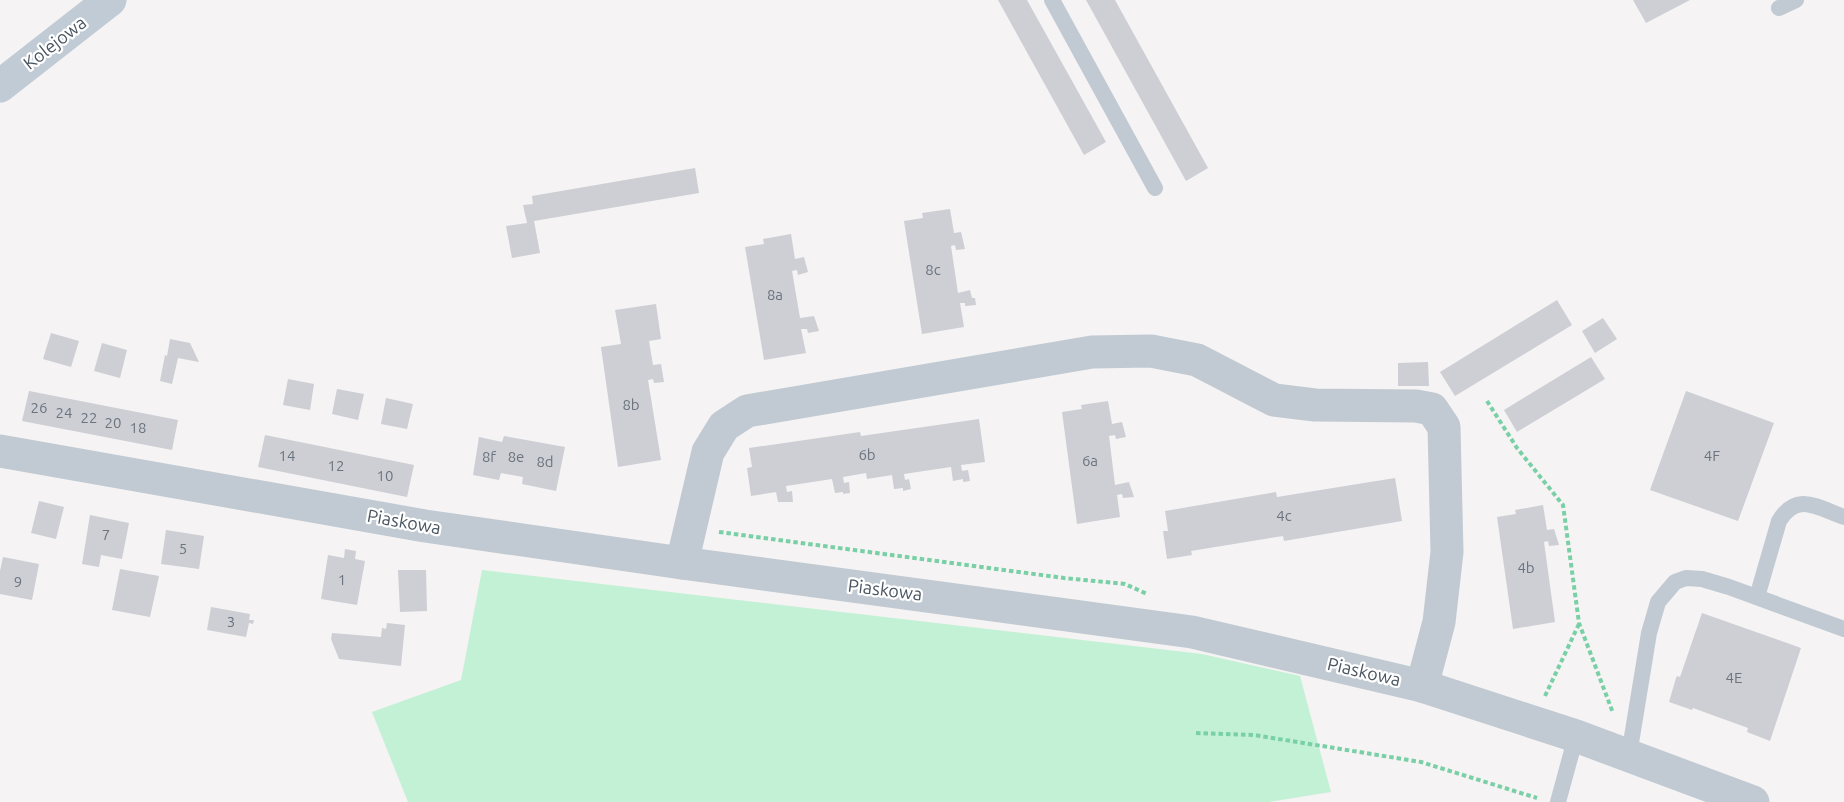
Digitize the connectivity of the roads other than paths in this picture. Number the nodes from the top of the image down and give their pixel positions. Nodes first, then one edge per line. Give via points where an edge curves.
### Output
1 (110, 0) edge
2 (1052, 0) edge
3 (1796, 0) edge
4 (1779, 8) dead end
5 (0, 86) edge
6 (1155, 188) dead end
7 (0, 451) edge
8 (1844, 517) edge
9 (682, 563) junction
10 (1757, 597) junction
11 (1844, 629) edge
12 (1422, 686) junction
13 (1576, 736) junction
14 (1629, 755) junction
15 (1558, 802) edge
16 (1753, 802) edge

1 - 5 street, Kolejowa
2 - 6 lane
3 - 4 lane
7 - 9 street, Piaskowa via 425,526
8 - 10 lane via 1806,504 1786,510 1779,521
9 - 12 street, Piaskowa via 1192,632
9 - 12 street via 708,452 724,426 747,411 1092,352 1151,351 1197,360 1274,400 1432,409 1444,427 1447,552 1439,622
10 - 11 lane
10 - 14 lane via 1702,579 1686,578 1675,582 1658,602 1649,633
12 - 13 street, Piaskowa
13 - 14 street, Piaskowa
13 - 15 lane
14 - 16 street, Piaskowa

